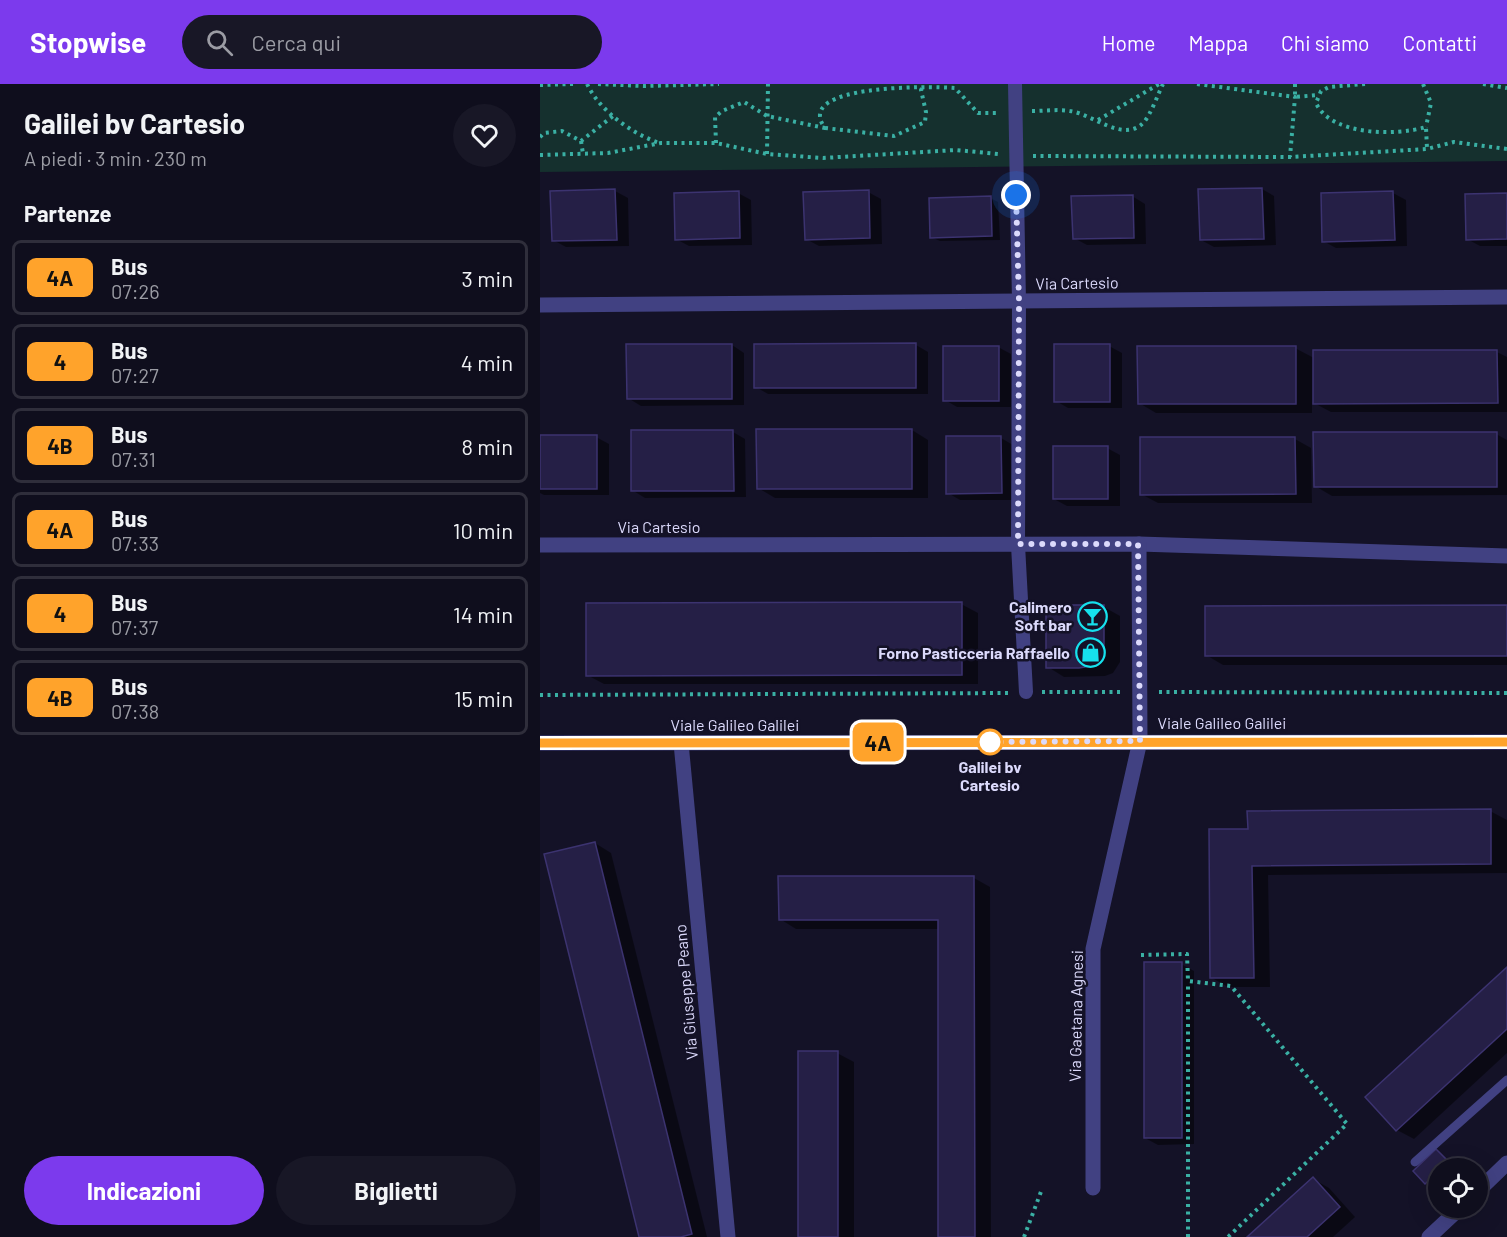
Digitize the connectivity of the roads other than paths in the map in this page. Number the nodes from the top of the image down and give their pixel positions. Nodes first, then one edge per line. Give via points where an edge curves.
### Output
1 (1015, 84) edge
2 (1507, 297) edge
3 (1019, 302) junction
4 (540, 305) edge
5 (1018, 544) junction
6 (1138, 544) junction
7 (540, 545) edge
8 (1507, 555) edge
9 (1026, 693) dead end
10 (1140, 741) junction
11 (1507, 742) edge
12 (540, 743) edge
13 (681, 743) junction
14 (1507, 1080) edge
15 (1415, 1162) dead end
16 (1507, 1164) edge
17 (1488, 1182) edge
18 (1093, 1188) dead end
19 (1449, 1218) edge
20 (728, 1237) edge
21 (1429, 1237) edge

1 - 3 street
2 - 3 street, Via Cartesio
3 - 4 street, Via Cartesio
3 - 5 street
5 - 6 street, Via Cartesio
5 - 7 street, Via Cartesio
5 - 9 street
6 - 8 street, Via Cartesio
6 - 10 street
10 - 11 street, Viale Galileo Galilei
10 - 13 street, Viale Galileo Galilei
10 - 18 street, Via Gaetana Agnesi via 1093,949
12 - 13 street, Viale Galileo Galilei
13 - 20 street, Via Giuseppe Peano
14 - 15 lane
16 - 17 street
19 - 21 street

